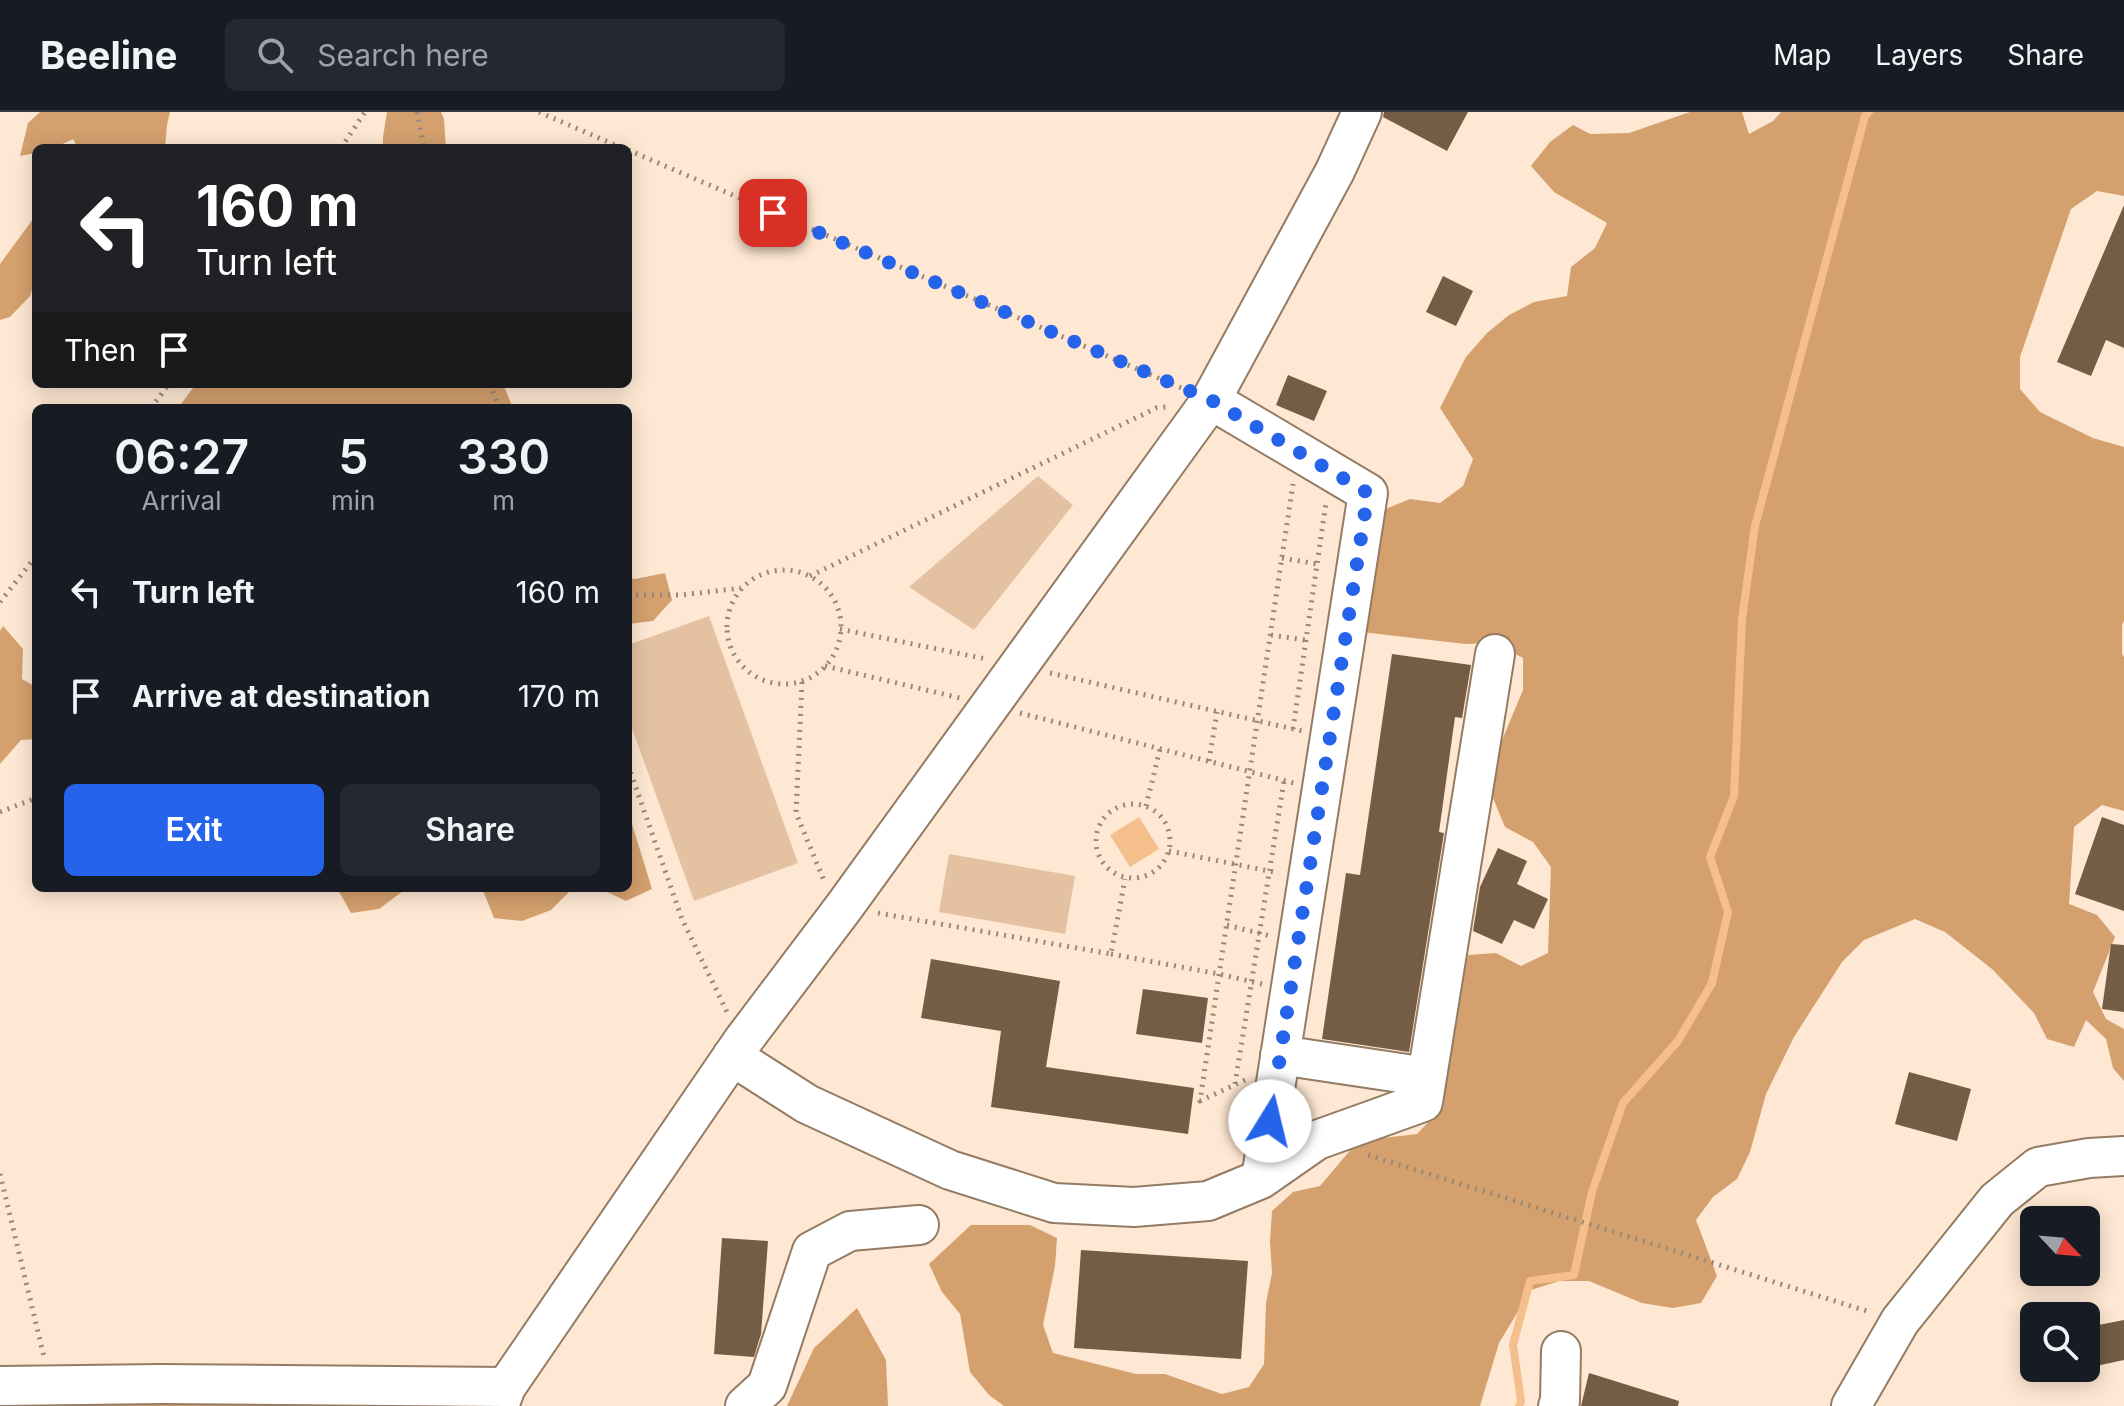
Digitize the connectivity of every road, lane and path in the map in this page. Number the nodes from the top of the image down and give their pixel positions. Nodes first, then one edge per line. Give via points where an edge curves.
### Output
1 (365, 112) edge
2 (417, 112) edge
3 (539, 112) edge
4 (1362, 112) edge
5 (344, 144) edge
6 (423, 144) edge
7 (613, 144) edge
8 (632, 152) edge
9 (1211, 400) junction
10 (1314, 461) junction
11 (1282, 558) junction
12 (32, 561) edge
13 (1317, 564) junction
14 (810, 576) junction
15 (742, 588) junction
16 (632, 595) edge
17 (0, 602) edge
18 (840, 629) junction
19 (1270, 635) junction
20 (1305, 640) junction
21 (1495, 654) dead end
22 (825, 666) junction
23 (1018, 666) junction
24 (802, 682) junction
25 (991, 705) junction
26 (1217, 712) junction
27 (1257, 721) junction
28 (1293, 729) junction
29 (1330, 738) junction
30 (1160, 749) junction
31 (1209, 761) junction
32 (1250, 772) junction
33 (632, 776) edge
34 (1284, 781) junction
35 (1321, 790) junction
36 (32, 800) edge
37 (1146, 806) junction
38 (0, 812) edge
39 (1169, 851) junction
40 (1236, 864) junction
41 (1269, 871) junction
42 (1125, 879) junction
43 (1308, 879) junction
44 (844, 907) junction
45 (1227, 925) junction
46 (1259, 933) junction
47 (1298, 943) junction
48 (1111, 954) junction
49 (1219, 974) junction
50 (1252, 981) junction
51 (1290, 990) junction
52 (737, 1049) junction
53 (1280, 1059) junction
54 (1427, 1077) junction
55 (1235, 1084) junction
56 (2124, 1156) edge
57 (1401, 1165) dead end
58 (0, 1174) edge
59 (1261, 1179) junction
60 (919, 1225) dead end
61 (1835, 1302) dead end
62 (1561, 1351) dead end
63 (0, 1386) edge
64 (50, 1386) junction
65 (157, 1395) edge
66 (502, 1396) edge
67 (745, 1406) edge
68 (1558, 1406) edge
69 (1851, 1406) edge

1 - 5 path
2 - 6 path
3 - 7 path
4 - 9 lane
8 - 9 path
9 - 10 lane
9 - 14 path via 1156,408
9 - 23 lane
10 - 11 path
10 - 13 path
10 - 29 lane via 1368,493
11 - 13 path
11 - 19 path
12 - 17 path
13 - 20 path
14 - 15 path via 771,571
14 - 18 path via 834,600
15 - 16 path
15 - 24 path via 729,611 726,631 738,663 771,684
18 - 22 path
18 - 23 path
19 - 20 path
19 - 27 path
20 - 28 path
21 - 54 lane
22 - 24 path
22 - 25 path
23 - 25 lane
23 - 26 path
24 - 44 path via 796,813 828,891
25 - 30 path
25 - 44 lane
26 - 27 path
26 - 31 path
27 - 28 path
27 - 32 path
28 - 29 path
29 - 35 lane
30 - 31 path
30 - 37 path
31 - 32 path
32 - 34 path
32 - 40 path
33 - 52 path via 682,919
34 - 35 path
34 - 41 path
35 - 43 lane
36 - 38 path
37 - 39 path via 1163,819
37 - 42 path via 1122,805 1110,811 1096,831 1104,866
39 - 40 path
39 - 42 path via 1157,870
40 - 41 path
40 - 45 path
41 - 43 path
41 - 46 path
42 - 48 path
43 - 47 lane
44 - 48 path
44 - 52 lane
45 - 46 path
45 - 49 path
46 - 47 path
46 - 50 path
47 - 51 lane
48 - 49 path
49 - 50 path
49 - 55 path via 1200,1101
50 - 51 path
50 - 55 path
51 - 53 lane
52 - 59 lane via 807,1104 950,1170 1054,1203 1134,1207 1208,1201
52 - 66 lane
53 - 54 lane
53 - 55 path
53 - 59 lane
54 - 59 lane via 1423,1102 1317,1140
56 - 69 lane via 2038,1167 1997,1200 1900,1321
57 - 61 path
58 - 64 path
60 - 67 lane via 850,1231 812,1251 767,1386
62 - 68 lane
63 - 64 lane
64 - 65 lane
65 - 66 lane

